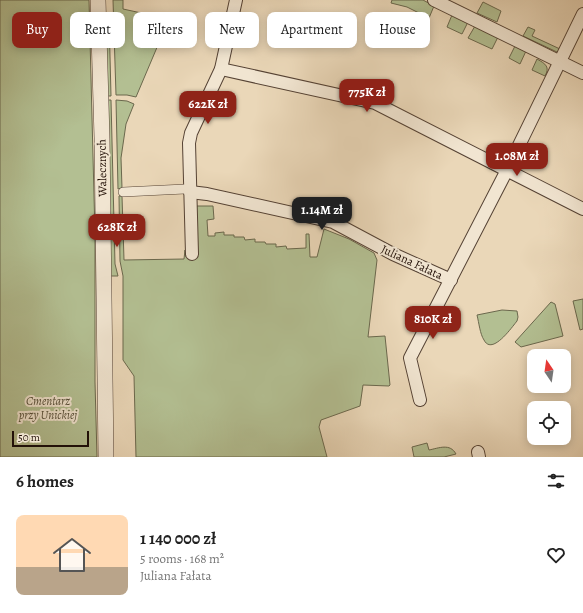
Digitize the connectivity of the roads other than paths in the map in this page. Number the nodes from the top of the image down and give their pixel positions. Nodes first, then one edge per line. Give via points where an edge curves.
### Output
1 (98, 0) edge
2 (236, 0) edge
3 (434, 0) edge
4 (583, 14) edge
5 (560, 62) junction
6 (221, 69) junction
7 (583, 73) edge
8 (507, 170) junction
9 (187, 190) junction
10 (123, 192) dead end
11 (583, 209) edge
12 (192, 254) dead end
13 (451, 280) junction
14 (420, 400) dead end
15 (106, 457) edge

1 - 15 street, Walecznych
2 - 6 street
3 - 5 street
4 - 5 street
5 - 7 street
5 - 8 street
6 - 8 street via 374,103
6 - 9 street via 188,143
8 - 11 street
8 - 13 street
9 - 10 street
9 - 12 street
9 - 13 street, Juliana Fałata via 333,222
13 - 14 street via 410,358

